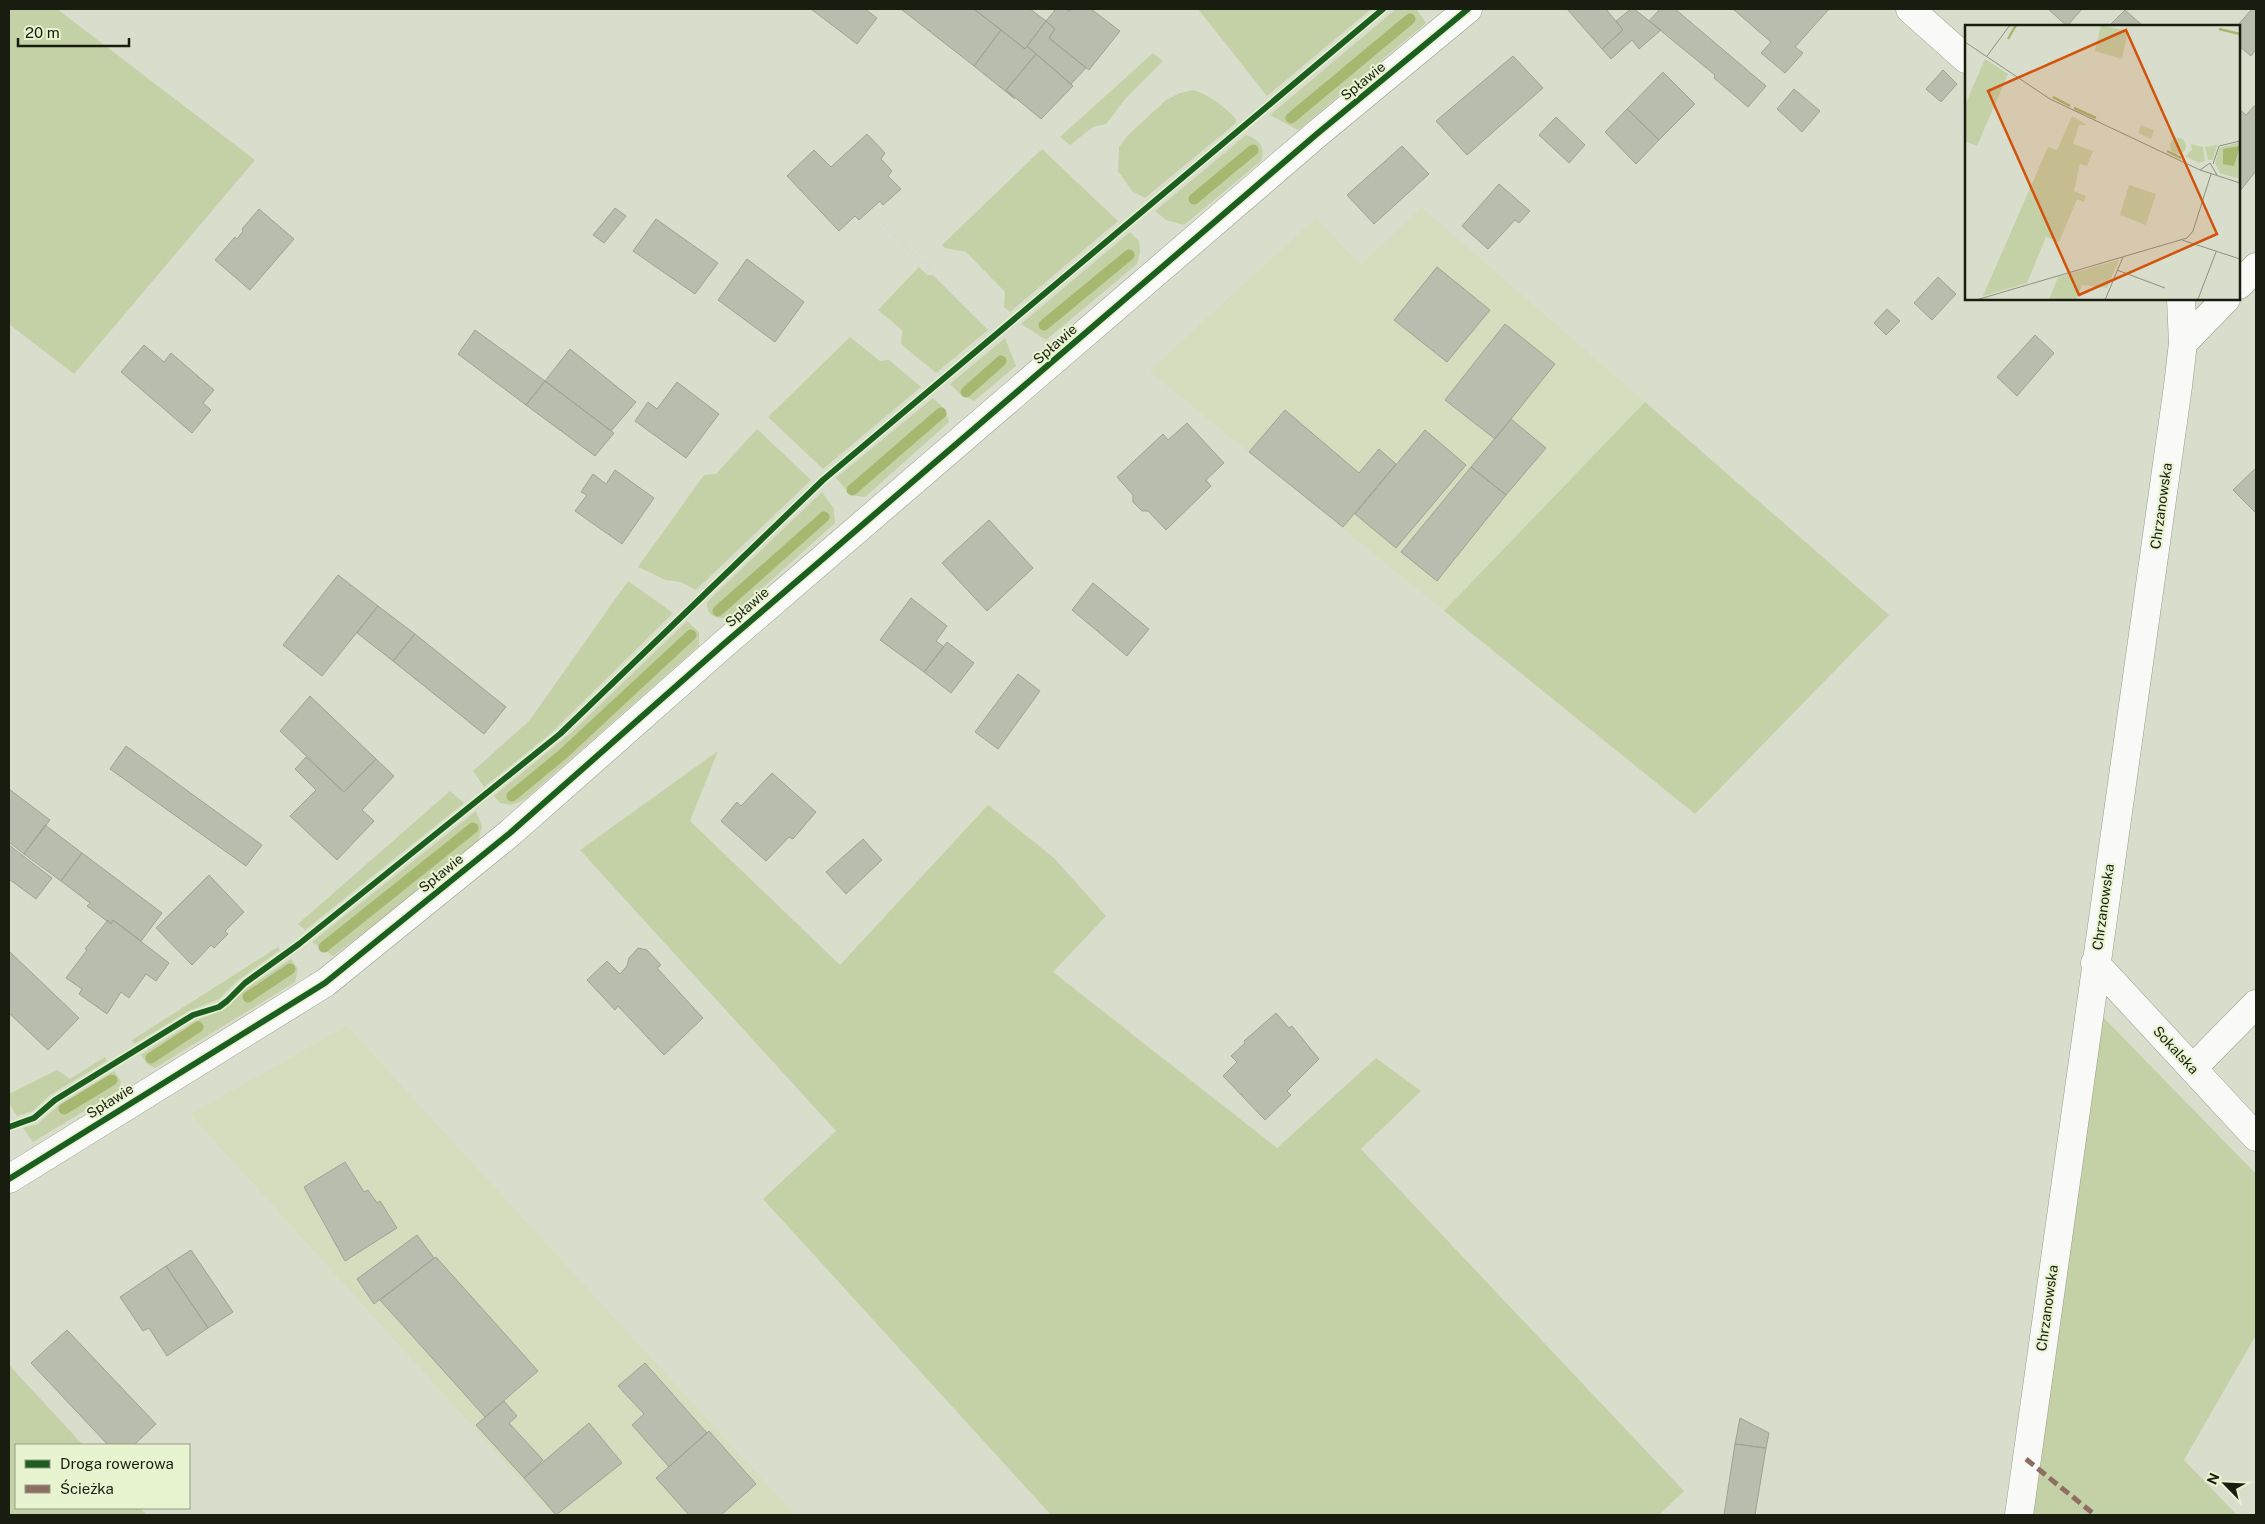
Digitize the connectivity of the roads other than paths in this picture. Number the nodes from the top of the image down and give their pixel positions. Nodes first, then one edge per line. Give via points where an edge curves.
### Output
1 (1468, 9) edge
2 (1910, 9) edge
3 (1965, 58) edge
4 (2256, 267) edge
5 (2240, 284) edge
6 (2181, 300) edge
7 (2225, 300) edge
8 (2183, 343) junction
9 (2095, 963) junction
10 (2256, 1004) edge
11 (2193, 1068) junction
12 (2256, 1137) edge
13 (9, 1179) edge
14 (2018, 1515) edge

1 - 13 street, Spławie via 725,643 510,833 326,982
2 - 3 street
4 - 5 street
6 - 8 street, Chrzanowska
7 - 8 street
8 - 9 street, Chrzanowska
9 - 11 street, Sokalska
9 - 14 street, Chrzanowska
10 - 11 street
11 - 12 street, Sokalska

